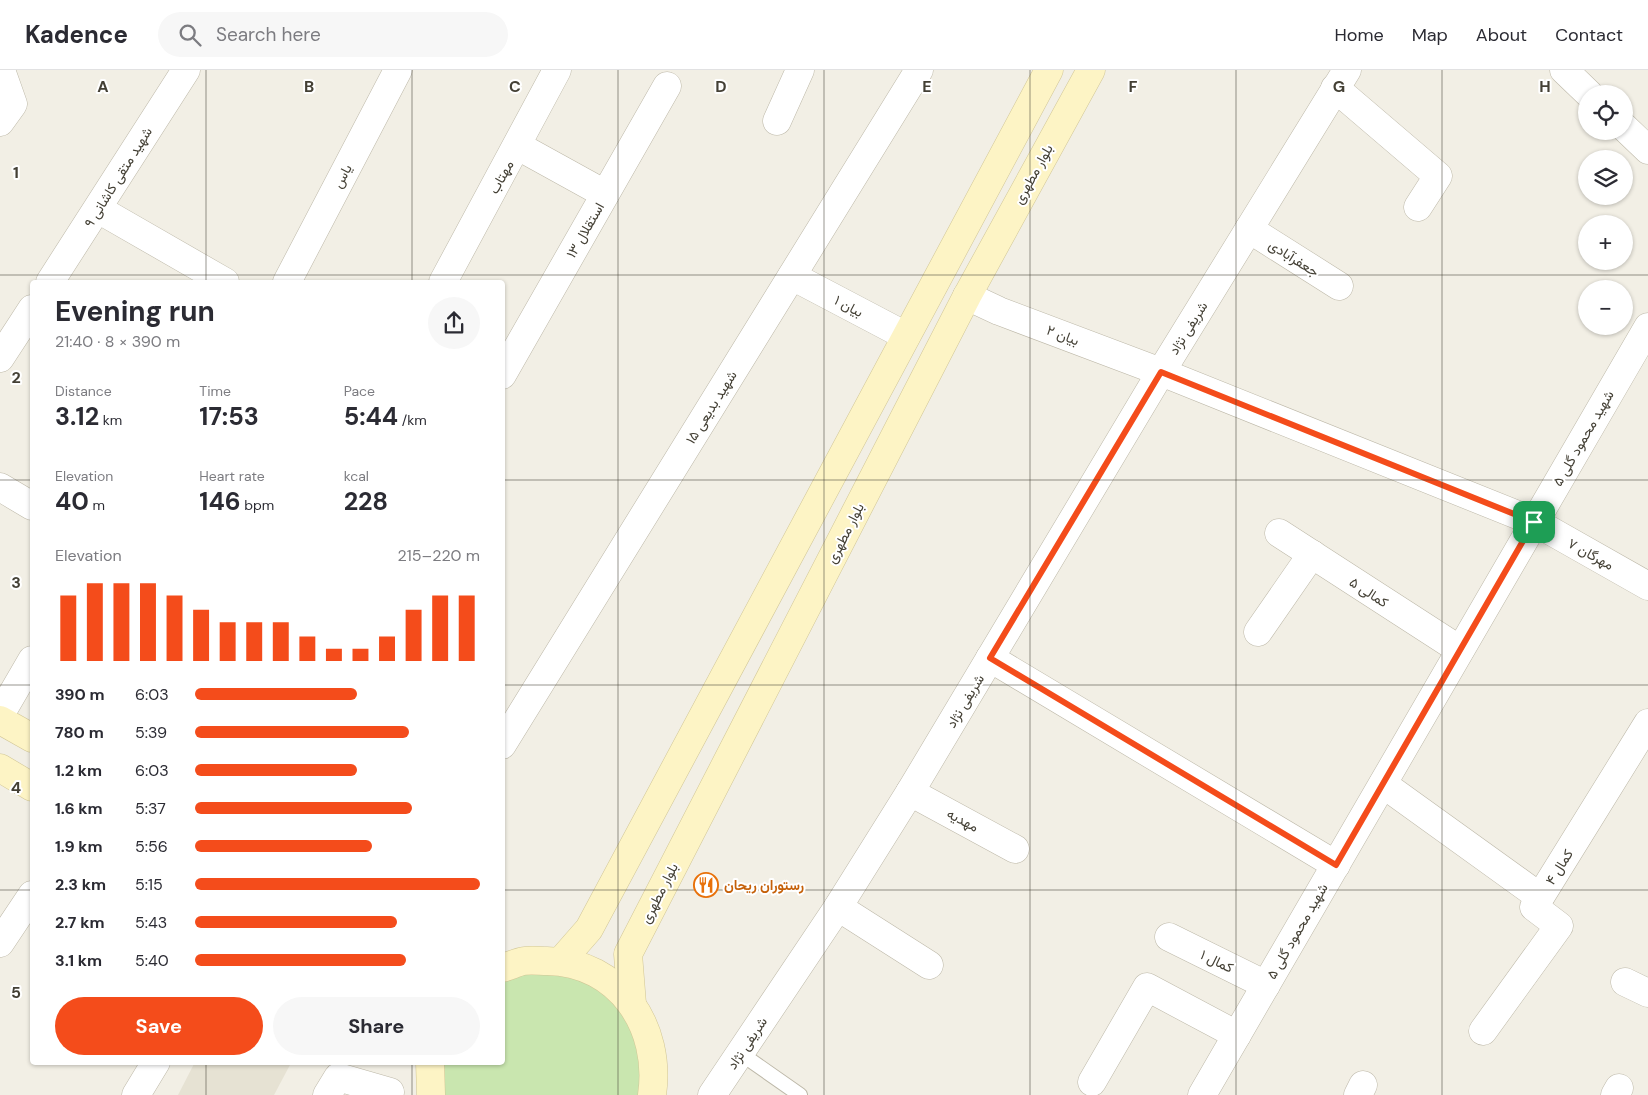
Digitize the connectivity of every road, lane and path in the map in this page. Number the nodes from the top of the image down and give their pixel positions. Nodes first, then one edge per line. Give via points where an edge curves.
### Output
1 (1, 70) edge
2 (186, 70) edge
3 (398, 70) edge
4 (557, 70) edge
5 (800, 70) edge
6 (919, 70) edge
7 (1049, 70) edge
8 (1091, 70) edge
9 (1341, 79) edge
10 (667, 86) dead end
11 (777, 121) dead end
12 (0, 122) edge
13 (1633, 136) edge
14 (518, 146) junction
15 (1648, 150) edge
16 (605, 194) junction
17 (1418, 207) dead end
18 (98, 209) junction
19 (1250, 229) junction
20 (792, 276) junction
21 (51, 280) edge
22 (222, 280) edge
23 (288, 280) edge
24 (444, 280) edge
25 (1340, 286) dead end
26 (967, 296) junction
27 (30, 312) edge
28 (1648, 327) edge
29 (906, 336) junction
30 (509, 348) edge
31 (0, 358) edge
32 (505, 363) edge
33 (1161, 372) junction
34 (0, 486) edge
35 (30, 505) edge
36 (1534, 522) junction
37 (1279, 533) dead end
38 (1312, 554) junction
39 (1648, 586) edge
40 (1258, 632) dead end
41 (1460, 650) junction
42 (990, 658) junction
43 (30, 663) edge
44 (0, 715) edge
45 (0, 720) edge
46 (1648, 723) edge
47 (30, 737) edge
48 (505, 740) edge
49 (0, 768) edge
50 (1383, 784) junction
51 (30, 786) edge
52 (910, 792) junction
53 (1015, 849) dead end
54 (1336, 865) junction
55 (1540, 897) junction
56 (30, 898) edge
57 (838, 907) junction
58 (1169, 937) dead end
59 (0, 942) edge
60 (561, 961) junction
61 (510, 964) edge
62 (929, 964) dead end
63 (1266, 985) junction
64 (632, 1004) junction
65 (1483, 1031) dead end
66 (1237, 1035) junction
67 (740, 1053) junction
68 (154, 1065) edge
69 (417, 1065) edge
70 (430, 1065) edge
71 (1092, 1082) dead end
72 (390, 1092) dead end
73 (431, 1093) edge
74 (136, 1095) edge
75 (327, 1095) edge
76 (652, 1095) edge
77 (712, 1095) edge
78 (800, 1095) edge
79 (1202, 1095) edge

1 - 12 street via 13,104
2 - 18 street, شهید متقی کاشانی ۹
3 - 23 street, یاس
4 - 14 street, مهتاب
5 - 11 street
6 - 20 street, شهید بدیعی ۱۵
7 - 29 main road
8 - 26 main road, بلوار مطهری
9 - 17 street via 1438,176
9 - 19 street, شریفی نژاد
10 - 16 street, استقلال ۱۳
13 - 15 street
14 - 16 street
14 - 24 street, مهتاب
16 - 30 street, استقلال ۱۳
18 - 21 street, شهید متقی کاشانی ۹
18 - 22 street
19 - 25 street, جعفرآبادی
19 - 33 street, شریفی نژاد
20 - 29 street, بیان ۱
20 - 48 street, شهید بدیعی ۱۵
26 - 33 street, بیان ۲
26 - 64 main road, بلوار مطهری via 628,954
27 - 31 street
28 - 36 street, شهید محمود گلی ۵
29 - 60 main road via 589,929
30 - 32 street, استقلال ۱۳
33 - 36 street, بیان ۲
33 - 42 street, شریفی نژاد
34 - 35 street
36 - 39 street, مهرگان ۷
36 - 41 street, شهید محمود گلی ۵
37 - 38 street, کمالی ۵
38 - 40 street
38 - 41 street, کمالی ۵
41 - 50 street, شهید محمود گلی ۵
42 - 52 street, شریفی نژاد
42 - 54 street
43 - 44 street
45 - 47 main road
46 - 55 street, کمال ۴
49 - 51 main road
50 - 54 street, شهید محمود گلی ۵
50 - 55 street, کمال ۴
52 - 53 street, مهدیه
52 - 57 street, شریفی نژاد
54 - 63 street, شهید محمود گلی ۵
55 - 65 street via 1534,907 1559,926
56 - 59 street
57 - 62 street
57 - 67 street, شریفی نژاد
58 - 63 street, کمال ۱
60 - 61 main road
60 - 64 main road via 588,969 613,984
63 - 66 street, شهید محمود گلی ۵
64 - 76 main road via 645,1026 653,1050 655,1075
66 - 71 street via 1147,987
66 - 79 street, شهید محمود گلی ۵
67 - 77 street, شریفی نژاد
67 - 78 lane
68 - 74 street
69 - 73 main road
70 - 73 main road
72 - 75 street via 338,1077

